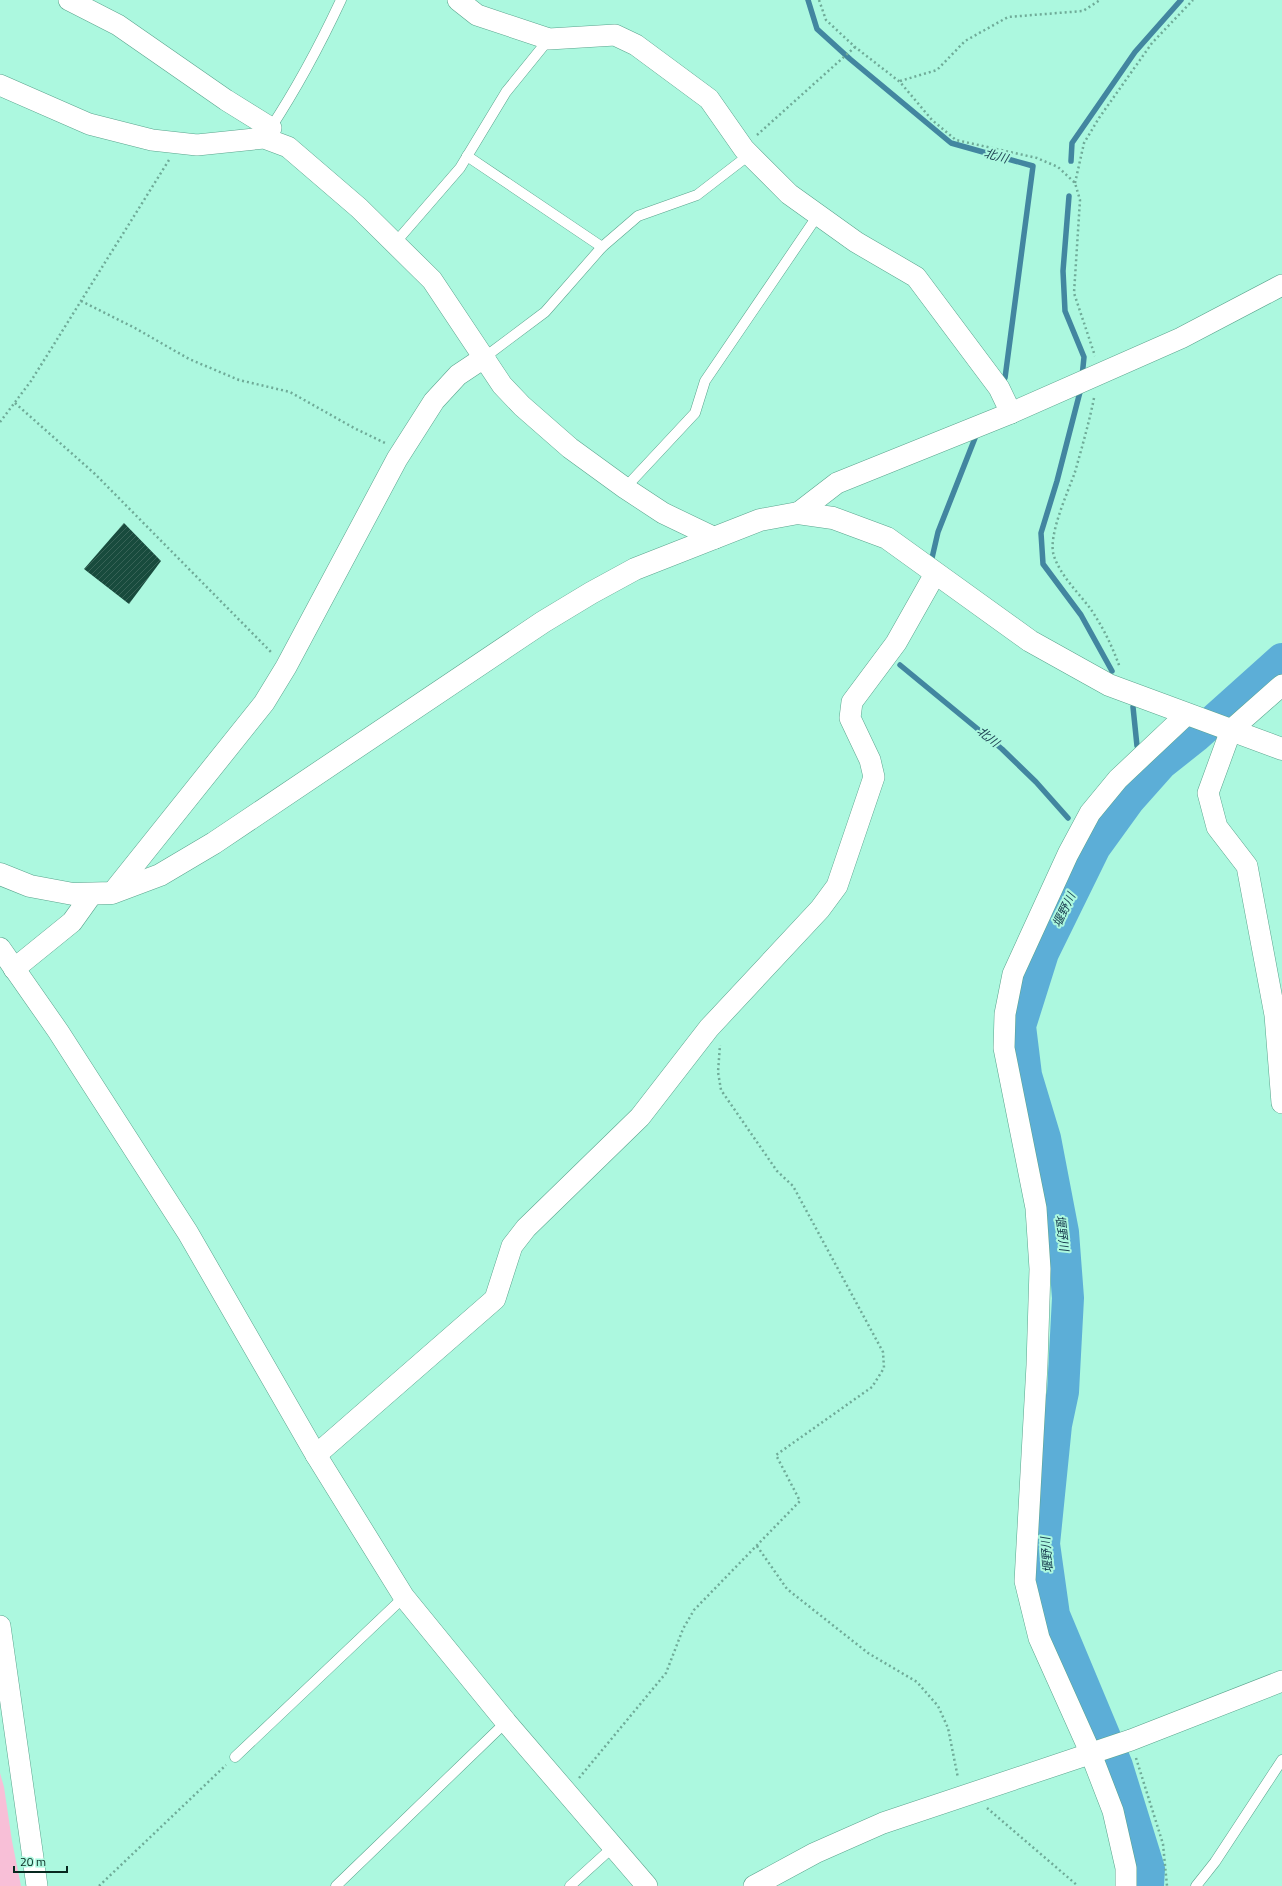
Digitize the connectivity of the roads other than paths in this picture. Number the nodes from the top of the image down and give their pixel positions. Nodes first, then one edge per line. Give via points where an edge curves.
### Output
1 (68, 0) edge
2 (341, 0) edge
3 (458, 0) edge
4 (549, 39) junction
5 (0, 85) edge
6 (267, 133) junction
7 (746, 152) junction
8 (467, 156) junction
9 (818, 215) junction
10 (395, 244) junction
11 (602, 247) junction
12 (1282, 285) edge
13 (485, 357) junction
14 (1011, 413) junction
15 (625, 488) junction
16 (798, 513) junction
17 (715, 538) junction
18 (935, 574) junction
19 (1282, 685) edge
20 (1190, 715) junction
21 (1227, 728) junction
22 (1282, 749) edge
23 (0, 874) edge
24 (102, 893) junction
25 (0, 948) edge
26 (14, 969) junction
27 (1282, 1103) edge
28 (316, 1456) junction
29 (404, 1597) junction
30 (0, 1626) edge
31 (1282, 1681) edge
32 (506, 1722) junction
33 (1091, 1754) junction
34 (235, 1756) road end
35 (1282, 1760) edge
36 (613, 1847) junction
37 (37, 1886) edge
38 (336, 1886) edge
39 (570, 1886) edge
40 (647, 1886) edge
41 (754, 1886) edge
42 (1126, 1886) edge
43 (1196, 1886) edge

1 - 6 street via 118,26 226,100
2 - 6 lane via 289,100
3 - 4 street via 477,15
4 - 7 street via 615,35 636,45 709,99
4 - 8 lane via 506,92
5 - 6 street via 89,124 152,140 197,145
6 - 10 street via 288,147
7 - 9 street via 789,194
7 - 11 lane via 697,195 638,216
8 - 10 lane via 460,168
8 - 11 lane
9 - 14 street via 856,242 916,277 999,388
9 - 15 lane via 705,381 695,413
10 - 13 street via 432,280
11 - 13 lane via 545,312
12 - 14 street via 1181,338
13 - 15 street via 502,385 522,406 570,448
13 - 24 street via 458,375 434,401 402,451 286,667 264,702
14 - 16 street via 837,483
15 - 17 street via 663,513
16 - 17 street via 760,520
16 - 18 street via 833,518 887,538
17 - 24 street via 635,569 591,593 543,622 214,843 160,876
18 - 20 street via 1030,641 1109,685
18 - 28 street via 896,643 852,702 850,718 870,760 874,777 837,886 820,909 713,1024 640,1117 526,1228 512,1246 495,1299
19 - 21 street
20 - 21 street
20 - 33 street via 1118,779 1090,813 1068,854 1013,974 1005,1014 1004,1048 1036,1208 1040,1269 1025,1581 1039,1638
21 - 22 street
21 - 27 street via 1208,793 1217,827 1247,866 1275,1015
23 - 24 street via 30,886 73,894
24 - 26 street via 72,922
25 - 26 street
26 - 28 street via 58,1031 188,1233
28 - 29 street
29 - 32 street
29 - 34 lane
30 - 37 street
31 - 33 street
32 - 36 street
32 - 38 lane
33 - 41 street via 883,1823 815,1852
33 - 42 street via 1114,1811 1126,1868
35 - 43 lane via 1215,1862
36 - 39 lane
36 - 40 street

